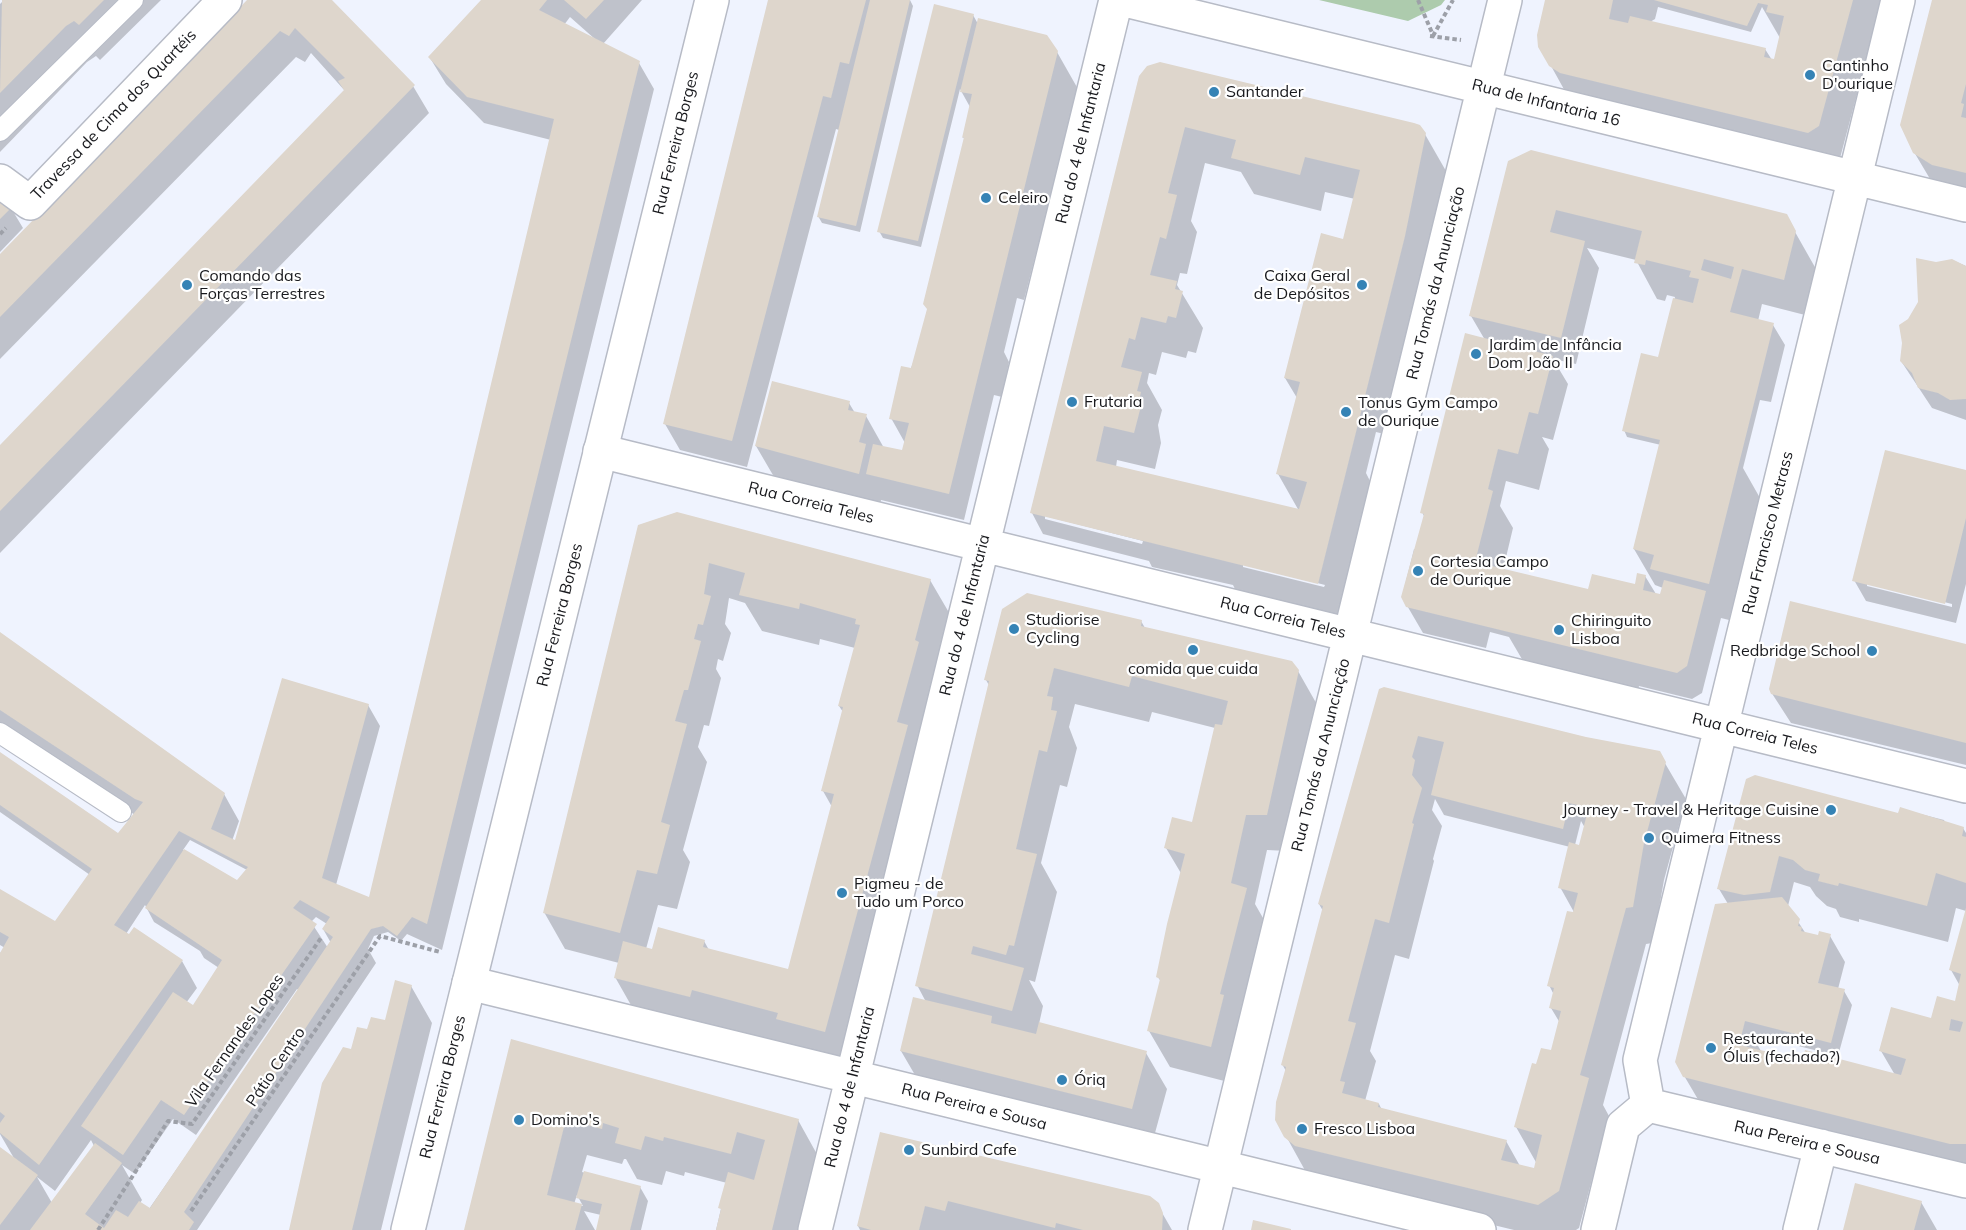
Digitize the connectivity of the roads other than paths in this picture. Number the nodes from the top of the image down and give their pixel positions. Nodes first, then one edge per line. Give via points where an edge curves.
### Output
1 (133, 0) edge
2 (712, 0) edge
3 (1116, 0) edge
4 (1125, 0) edge
5 (1505, 0) edge
6 (1898, 0) edge
7 (218, 2) edge
8 (1484, 88) junction
9 (0, 130) edge
10 (1855, 178) junction
11 (0, 181) edge
12 (1966, 205) edge
13 (600, 451) junction
14 (983, 545) junction
15 (1350, 635) junction
16 (1721, 726) junction
17 (0, 733) edge
18 (1966, 786) edge
19 (121, 812) dead end
20 (472, 972) junction
21 (852, 1077) junction
22 (1648, 1105) junction
23 (1821, 1146) junction
24 (1221, 1166) junction
25 (1966, 1180) edge
26 (408, 1230) edge
27 (815, 1230) edge
28 (1205, 1230) edge
29 (1479, 1230) edge
30 (1598, 1230) edge
31 (1800, 1230) edge

1 - 9 lane
2 - 13 street, Rua Ferreira Borges
3 - 14 street, Rua do 4 de Infantaria
4 - 8 street, Rua de Infantaria 16
5 - 8 street, Rua Tomás da Anunciação
6 - 10 street, Rua Francisco Metrass
7 - 11 street, Travessa de Cima dos Quartéis via 30,203
8 - 10 street, Rua de Infantaria 16
8 - 15 street, Rua Tomás da Anunciação
10 - 12 street, Rua de Infantaria 16
10 - 16 street, Rua Francisco Metrass
13 - 14 street, Rua Correia Teles
13 - 20 street, Rua Ferreira Borges
14 - 15 street, Rua Correia Teles
14 - 21 street, Rua do 4 de Infantaria
15 - 16 street, Rua Correia Teles
15 - 24 street, Rua Tomás da Anunciação
16 - 18 street, Rua Correia Teles
16 - 22 street, Rua Francisco Metrass via 1640,1060
17 - 19 lane
20 - 21 street, Rua Pereira e Sousa
20 - 26 street, Rua Ferreira Borges
21 - 24 street, Rua Pereira e Sousa
21 - 27 street, Rua do 4 de Infantaria
22 - 23 street, Rua Pereira e Sousa
22 - 30 street via 1623,1126
23 - 25 street, Rua Pereira e Sousa
23 - 31 street
24 - 28 street, Rua Tomás da Anunciação
24 - 29 street, Rua Pereira e Sousa

